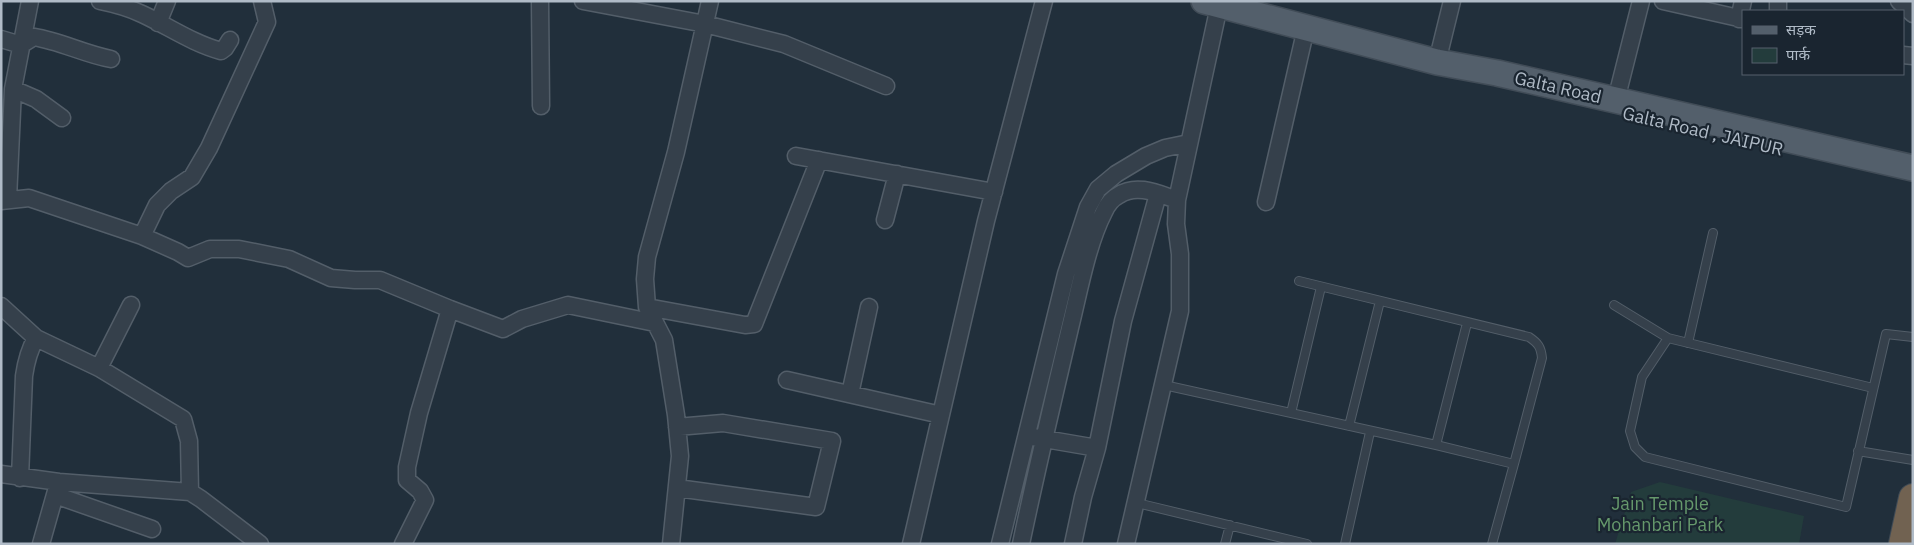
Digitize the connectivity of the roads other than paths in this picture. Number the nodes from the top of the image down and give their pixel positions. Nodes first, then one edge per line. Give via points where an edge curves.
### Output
1 (30, 1) edge
2 (100, 1) edge
3 (167, 1) edge
4 (262, 1) edge
5 (540, 1) edge
6 (583, 1) edge
7 (710, 1) edge
8 (1044, 1) edge
9 (1452, 1) edge
10 (1641, 1) edge
11 (1662, 1) edge
12 (1743, 1) edge
13 (1899, 1) edge
14 (1212, 4) edge
15 (1913, 14) edge
16 (1741, 19) edge
17 (158, 23) junction
18 (705, 24) junction
19 (1306, 28) junction
20 (1, 39) edge
21 (230, 40) dead end
22 (21, 45) junction
23 (111, 59) dead end
24 (1437, 62) junction
25 (1466, 68) junction
26 (886, 86) dead end
27 (13, 89) junction
28 (1616, 100) junction
29 (541, 106) dead end
30 (62, 118) dead end
31 (1189, 143) junction
32 (796, 156) dead end
33 (819, 160) junction
34 (1913, 168) edge
35 (896, 174) junction
36 (1913, 181) edge
37 (1123, 182) junction
38 (994, 192) junction
39 (1158, 194) junction
40 (5, 200) edge
41 (1177, 200) junction
42 (1266, 202) dead end
43 (885, 220) dead end
44 (1713, 233) dead end
45 (142, 236) junction
46 (1299, 281) dead end
47 (1321, 287) junction
48 (1380, 301) junction
49 (131, 305) dead end
50 (1614, 305) dead end
51 (1, 306) edge
52 (647, 306) junction
53 (869, 307) dead end
54 (450, 310) junction
55 (656, 323) junction
56 (1466, 323) junction
57 (1913, 337) edge
58 (36, 338) junction
59 (1668, 338) junction
60 (1688, 343) junction
61 (99, 368) junction
62 (787, 380) dead end
63 (1164, 385) junction
64 (1873, 388) junction
65 (850, 394) junction
66 (1291, 413) junction
67 (941, 416) junction
68 (1349, 426) junction
69 (678, 427) junction
70 (1370, 432) junction
71 (1035, 437) junction
72 (1436, 445) junction
73 (1097, 448) junction
74 (1858, 451) junction
75 (1913, 460) edge
76 (1514, 464) junction
77 (1, 474) edge
78 (20, 478) junction
79 (677, 488) junction
80 (57, 489) junction
81 (190, 492) junction
82 (1913, 498) edge
83 (1136, 503) junction
84 (1230, 526) junction
85 (152, 529) dead end
86 (40, 544) edge
87 (260, 544) edge
88 (403, 544) edge
89 (671, 544) edge
90 (911, 544) edge
91 (1000, 544) edge
92 (1021, 544) edge
93 (1073, 544) edge
94 (1126, 544) edge
95 (1225, 544) edge
96 (1307, 544) edge
97 (1345, 544) edge
98 (1492, 544) edge
99 (1903, 544) edge

1 - 22 street
2 - 17 street via 142,14
3 - 17 street
4 - 45 street via 267,22 209,148 192,177 157,205
5 - 29 street
6 - 18 street
7 - 18 street
8 - 38 street
9 - 24 street
10 - 28 street
11 - 16 street
12 - 16 street
13 - 15 street
14 - 19 main road, Galta Road
14 - 31 street
17 - 21 street via 221,50
18 - 26 street via 784,44
18 - 52 street via 676,152 647,257
19 - 24 main road, Galta Road
19 - 42 street
20 - 22 street
22 - 23 street via 34,37 47,39 89,55
22 - 27 street
24 - 25 main road, Galta Road
25 - 28 main road, Galta Road
25 - 36 main road, Galta Road , JAIPUR via 1495,82
27 - 30 street via 36,99
27 - 40 street
28 - 34 main road, Galta Road
31 - 37 street via 1146,156
31 - 41 street
32 - 33 street
33 - 35 street
33 - 52 street via 754,324
35 - 38 street
35 - 43 street
37 - 39 street
37 - 71 street via 1118,195 1104,210 1074,276
38 - 67 street
39 - 41 street
39 - 73 street via 1123,321
40 - 45 street via 29,198
41 - 63 street via 1180,311
44 - 60 lane
45 - 54 street via 188,258 210,249 239,249 289,259 330,278 380,280
46 - 47 lane
47 - 48 lane
47 - 66 lane
48 - 56 lane
48 - 68 lane
49 - 61 street
50 - 59 lane
51 - 58 street
52 - 55 street
53 - 65 street
54 - 55 street via 503,329 522,319 568,304
54 - 88 street via 419,413 407,466 407,480 425,500
55 - 69 street via 664,340
56 - 72 lane
56 - 76 lane via 1529,337 1541,349 1542,358
57 - 64 lane via 1886,334
58 - 61 street
58 - 78 street via 31,345 24,376
59 - 60 lane
59 - 74 lane via 1642,377 1630,431 1635,447 1645,457 1846,507
60 - 64 lane
61 - 81 street via 184,419 189,441
62 - 65 street
63 - 66 lane
63 - 83 street
64 - 74 lane
65 - 67 street
66 - 68 lane
67 - 90 street
68 - 70 lane
69 - 79 street
69 - 79 street via 724,423 832,441 816,507
70 - 72 lane
70 - 97 lane
71 - 73 street
71 - 91 street
71 - 92 street
72 - 76 lane
73 - 93 street
74 - 75 lane
76 - 98 lane
77 - 78 street
78 - 80 street
79 - 89 street
80 - 81 street
80 - 85 street
80 - 86 street
81 - 87 street
82 - 99 highway
83 - 84 lane
83 - 94 street
84 - 95 lane
84 - 96 lane

